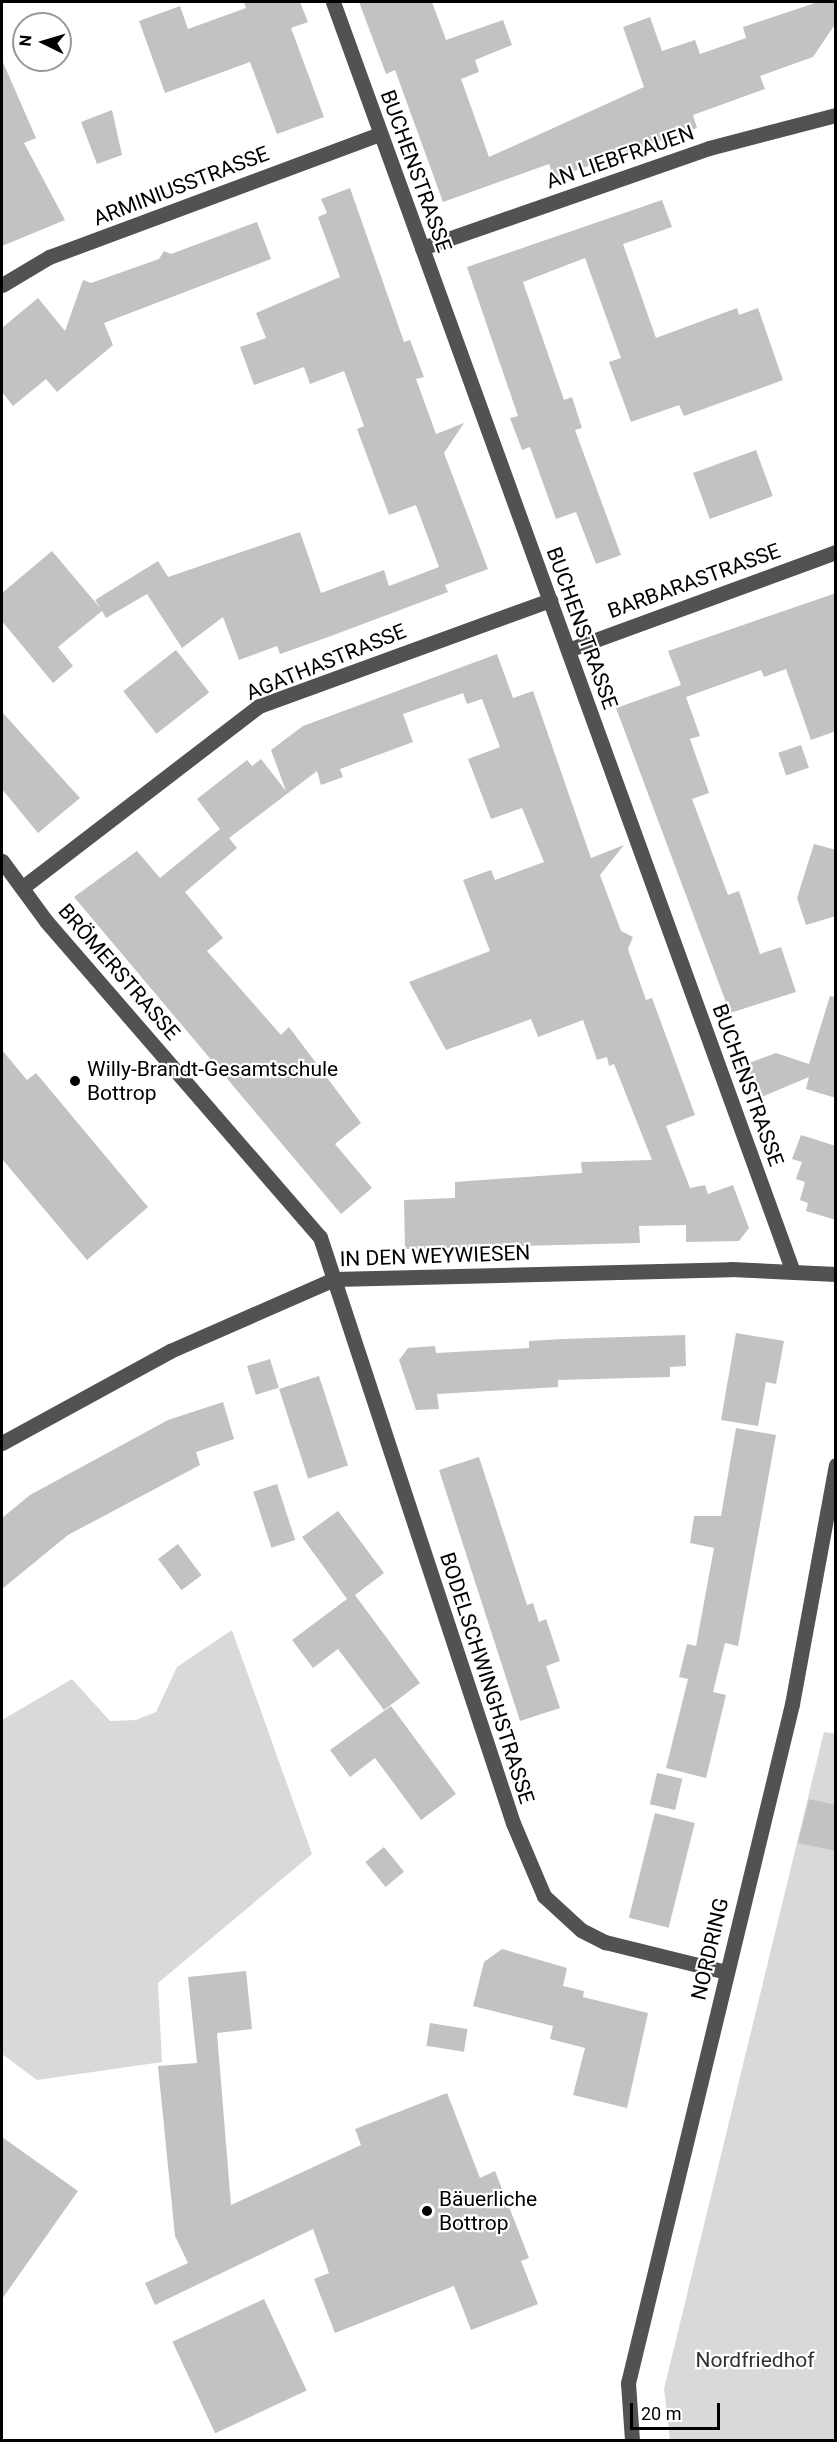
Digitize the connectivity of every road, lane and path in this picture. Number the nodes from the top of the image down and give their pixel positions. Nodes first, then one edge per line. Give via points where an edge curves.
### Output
1 (333, 2) edge
2 (836, 115) edge
3 (380, 134) junction
4 (422, 248) junction
5 (2, 285) edge
6 (836, 552) edge
7 (550, 600) junction
8 (568, 650) junction
9 (2, 861) edge
10 (23, 887) junction
11 (792, 1269) junction
12 (836, 1274) edge
13 (334, 1280) junction
14 (2, 1443) edge
15 (836, 1465) edge
16 (726, 1972) junction
17 (632, 2440) edge

1 - 3 street, BUCHENSTRASSE
2 - 4 street, AN LIEBFRAUEN via 709,148
3 - 4 street, BUCHENSTRASSE
3 - 5 street, ARMINIUSSTRASSE via 49,257
4 - 7 street, BUCHENSTRASSE
6 - 8 street, BARBARASTRASSE
7 - 8 street, BUCHENSTRASSE
7 - 10 street, AGATHASTRASSE via 259,706
8 - 11 street, BUCHENSTRASSE
9 - 10 street, BRÖMERSTRASSE
10 - 13 street, BRÖMERSTRASSE via 46,921 320,1238
11 - 12 street, IN DEN WEYWIESEN
11 - 13 street, IN DEN WEYWIESEN
13 - 14 street, IN DEN WEYWIESEN via 170,1351
13 - 16 street, BODELSCHWINGHSTRASSE via 516,1833 541,1891 563,1916 605,1942
15 - 16 street, NORDRING via 792,1704
16 - 17 street, NORDRING via 628,2383

